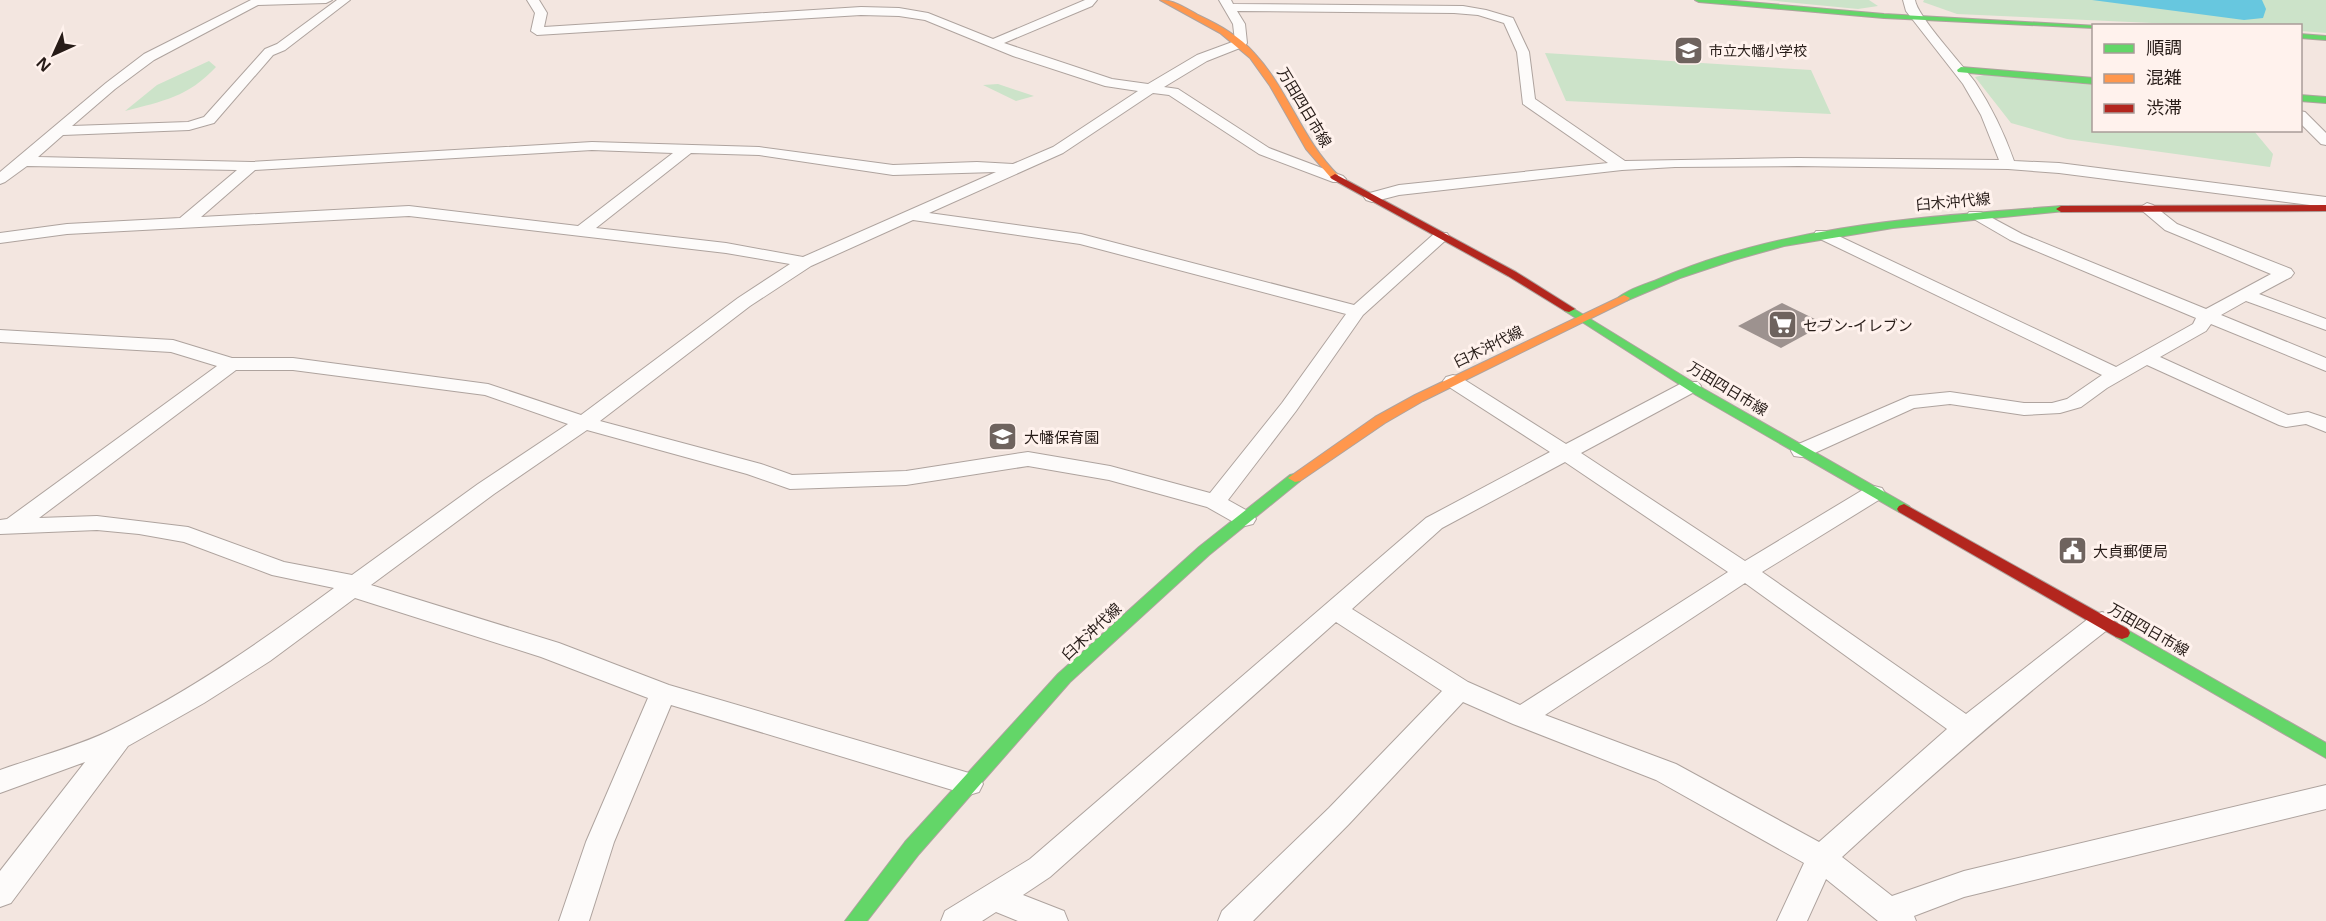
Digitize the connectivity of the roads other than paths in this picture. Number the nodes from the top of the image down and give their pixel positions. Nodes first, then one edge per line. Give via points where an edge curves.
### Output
1 (326, 0) edge
2 (344, 0) edge
3 (533, 0) edge
4 (1091, 0) edge
5 (1164, 0) edge
6 (1699, 0) edge
7 (1909, 0) edge
8 (257, 1) edge
9 (1227, 3) edge
10 (1916, 17) junction
11 (2092, 26) edge
12 (2302, 36) edge
13 (2326, 38) edge
14 (994, 42) junction
15 (1241, 43) junction
16 (1961, 70) junction
17 (2092, 81) edge
18 (1152, 88) junction
19 (2302, 98) edge
20 (2326, 100) edge
21 (2302, 115) edge
22 (59, 131) junction
23 (2326, 141) edge
24 (688, 148) junction
25 (25, 161) junction
26 (2008, 165) junction
27 (250, 166) junction
28 (1622, 166) junction
29 (1017, 169) junction
30 (0, 179) edge
31 (1338, 179) junction
32 (1372, 197) junction
33 (2326, 202) edge
34 (2147, 208) junction
35 (2326, 208) edge
36 (910, 215) junction
37 (1975, 215) junction
38 (184, 223) junction
39 (579, 232) junction
40 (1822, 234) junction
41 (1441, 237) junction
42 (0, 238) edge
43 (805, 261) junction
44 (2246, 295) junction
45 (1357, 311) junction
46 (2206, 316) junction
47 (1585, 318) junction
48 (2326, 325) edge
49 (0, 336) edge
50 (2146, 358) junction
51 (231, 364) junction
52 (2326, 365) edge
53 (2117, 375) junction
54 (1453, 381) junction
55 (1691, 386) junction
56 (584, 423) junction
57 (2326, 426) edge
58 (1801, 451) junction
59 (1567, 453) junction
60 (1874, 493) junction
61 (1215, 502) junction
62 (1245, 519) junction
63 (6, 527) edge
64 (1745, 572) junction
65 (354, 584) junction
66 (1334, 609) junction
67 (2102, 621) junction
68 (1459, 689) junction
69 (663, 693) junction
70 (1522, 717) junction
71 (1967, 729) junction
72 (119, 738) junction
73 (2326, 751) edge
74 (0, 782) edge
75 (969, 783) junction
76 (2326, 797) edge
77 (1821, 858) junction
78 (0, 894) edge
79 (993, 897) junction
80 (1895, 916) edge
81 (1239, 919) edge
82 (574, 921) edge
83 (855, 921) edge
84 (956, 921) edge
85 (1053, 921) edge
86 (1792, 921) edge

1 - 8 street
2 - 22 street via 269,52 209,120 189,126
3 - 14 street via 541,13 537,31 861,11 928,17
4 - 14 street
5 - 15 main road, 万田四日市線
6 - 10 main road
7 - 10 street
8 - 22 street via 150,56
9 - 15 street via 1239,24
9 - 28 street via 1446,9 1492,14 1509,21 1523,52 1528,101
10 - 11 main road
10 - 16 street
12 - 13 main road
14 - 18 street via 1110,82
15 - 18 street via 1202,58
15 - 31 main road, 万田四日市線 via 1268,77 1307,147 1328,173
16 - 17 main road
16 - 26 street via 1986,111
18 - 29 street via 1058,150
18 - 31 street via 1173,92 1264,151
19 - 20 main road
21 - 23 street
22 - 25 street
24 - 27 street via 592,146
24 - 29 street via 759,151 893,170 977,166
24 - 39 street
25 - 27 street
25 - 30 street
26 - 28 street via 1746,161
26 - 33 street via 2129,176
27 - 38 street
28 - 32 street via 1399,190
29 - 36 street
31 - 32 main road, 万田四日市線
32 - 41 main road, 万田四日市線
34 - 35 main road, 臼木沖代線
34 - 37 main road, 臼木沖代線
34 - 44 street via 2171,227 2286,273
36 - 43 street
36 - 45 street via 1081,239
37 - 40 main road, 臼木沖代線
37 - 46 street via 2016,237
38 - 39 street via 409,211
38 - 42 street via 67,229
39 - 43 street
40 - 47 main road, 臼木沖代線 via 1705,263
40 - 53 street
41 - 45 street
41 - 47 main road, 万田四日市線
43 - 56 street
44 - 46 street
44 - 48 street
45 - 61 street
46 - 50 street via 2200,327
46 - 52 street
47 - 54 main road, 臼木沖代線
47 - 55 main road, 万田四日市線
49 - 51 street via 173,346
50 - 53 street
50 - 57 street via 2286,421 2308,418
51 - 56 street via 293,364 488,390
51 - 63 street
53 - 58 street via 2074,403 2053,409 2024,409 1950,398 1910,402
54 - 59 street
54 - 62 main road, 臼木沖代線 via 1380,420 1288,483
55 - 58 main road, 万田四日市線
55 - 59 street
56 - 61 street via 790,482 906,478 1028,459 1110,473
56 - 65 street
58 - 60 main road, 万田四日市線
59 - 64 street
59 - 66 street via 1434,523
60 - 64 street
60 - 67 main road, 万田四日市線
61 - 62 street
62 - 75 main road, 臼木沖代線 via 1064,678
63 - 65 street via 97,523 139,526 188,535 280,570
64 - 70 street
64 - 71 street
65 - 69 street via 361,591 550,650
65 - 72 street via 261,654
66 - 68 street
66 - 79 street via 1040,868
67 - 71 street
67 - 73 main road, 万田四日市線
68 - 70 street
68 - 81 street
69 - 75 street
69 - 82 street via 600,842
70 - 77 street via 1666,772
71 - 77 street
72 - 74 street
72 - 78 street
75 - 83 main road, 臼木沖代線
76 - 80 street via 1964,884
77 - 80 street
77 - 86 street
79 - 84 street
79 - 85 street

